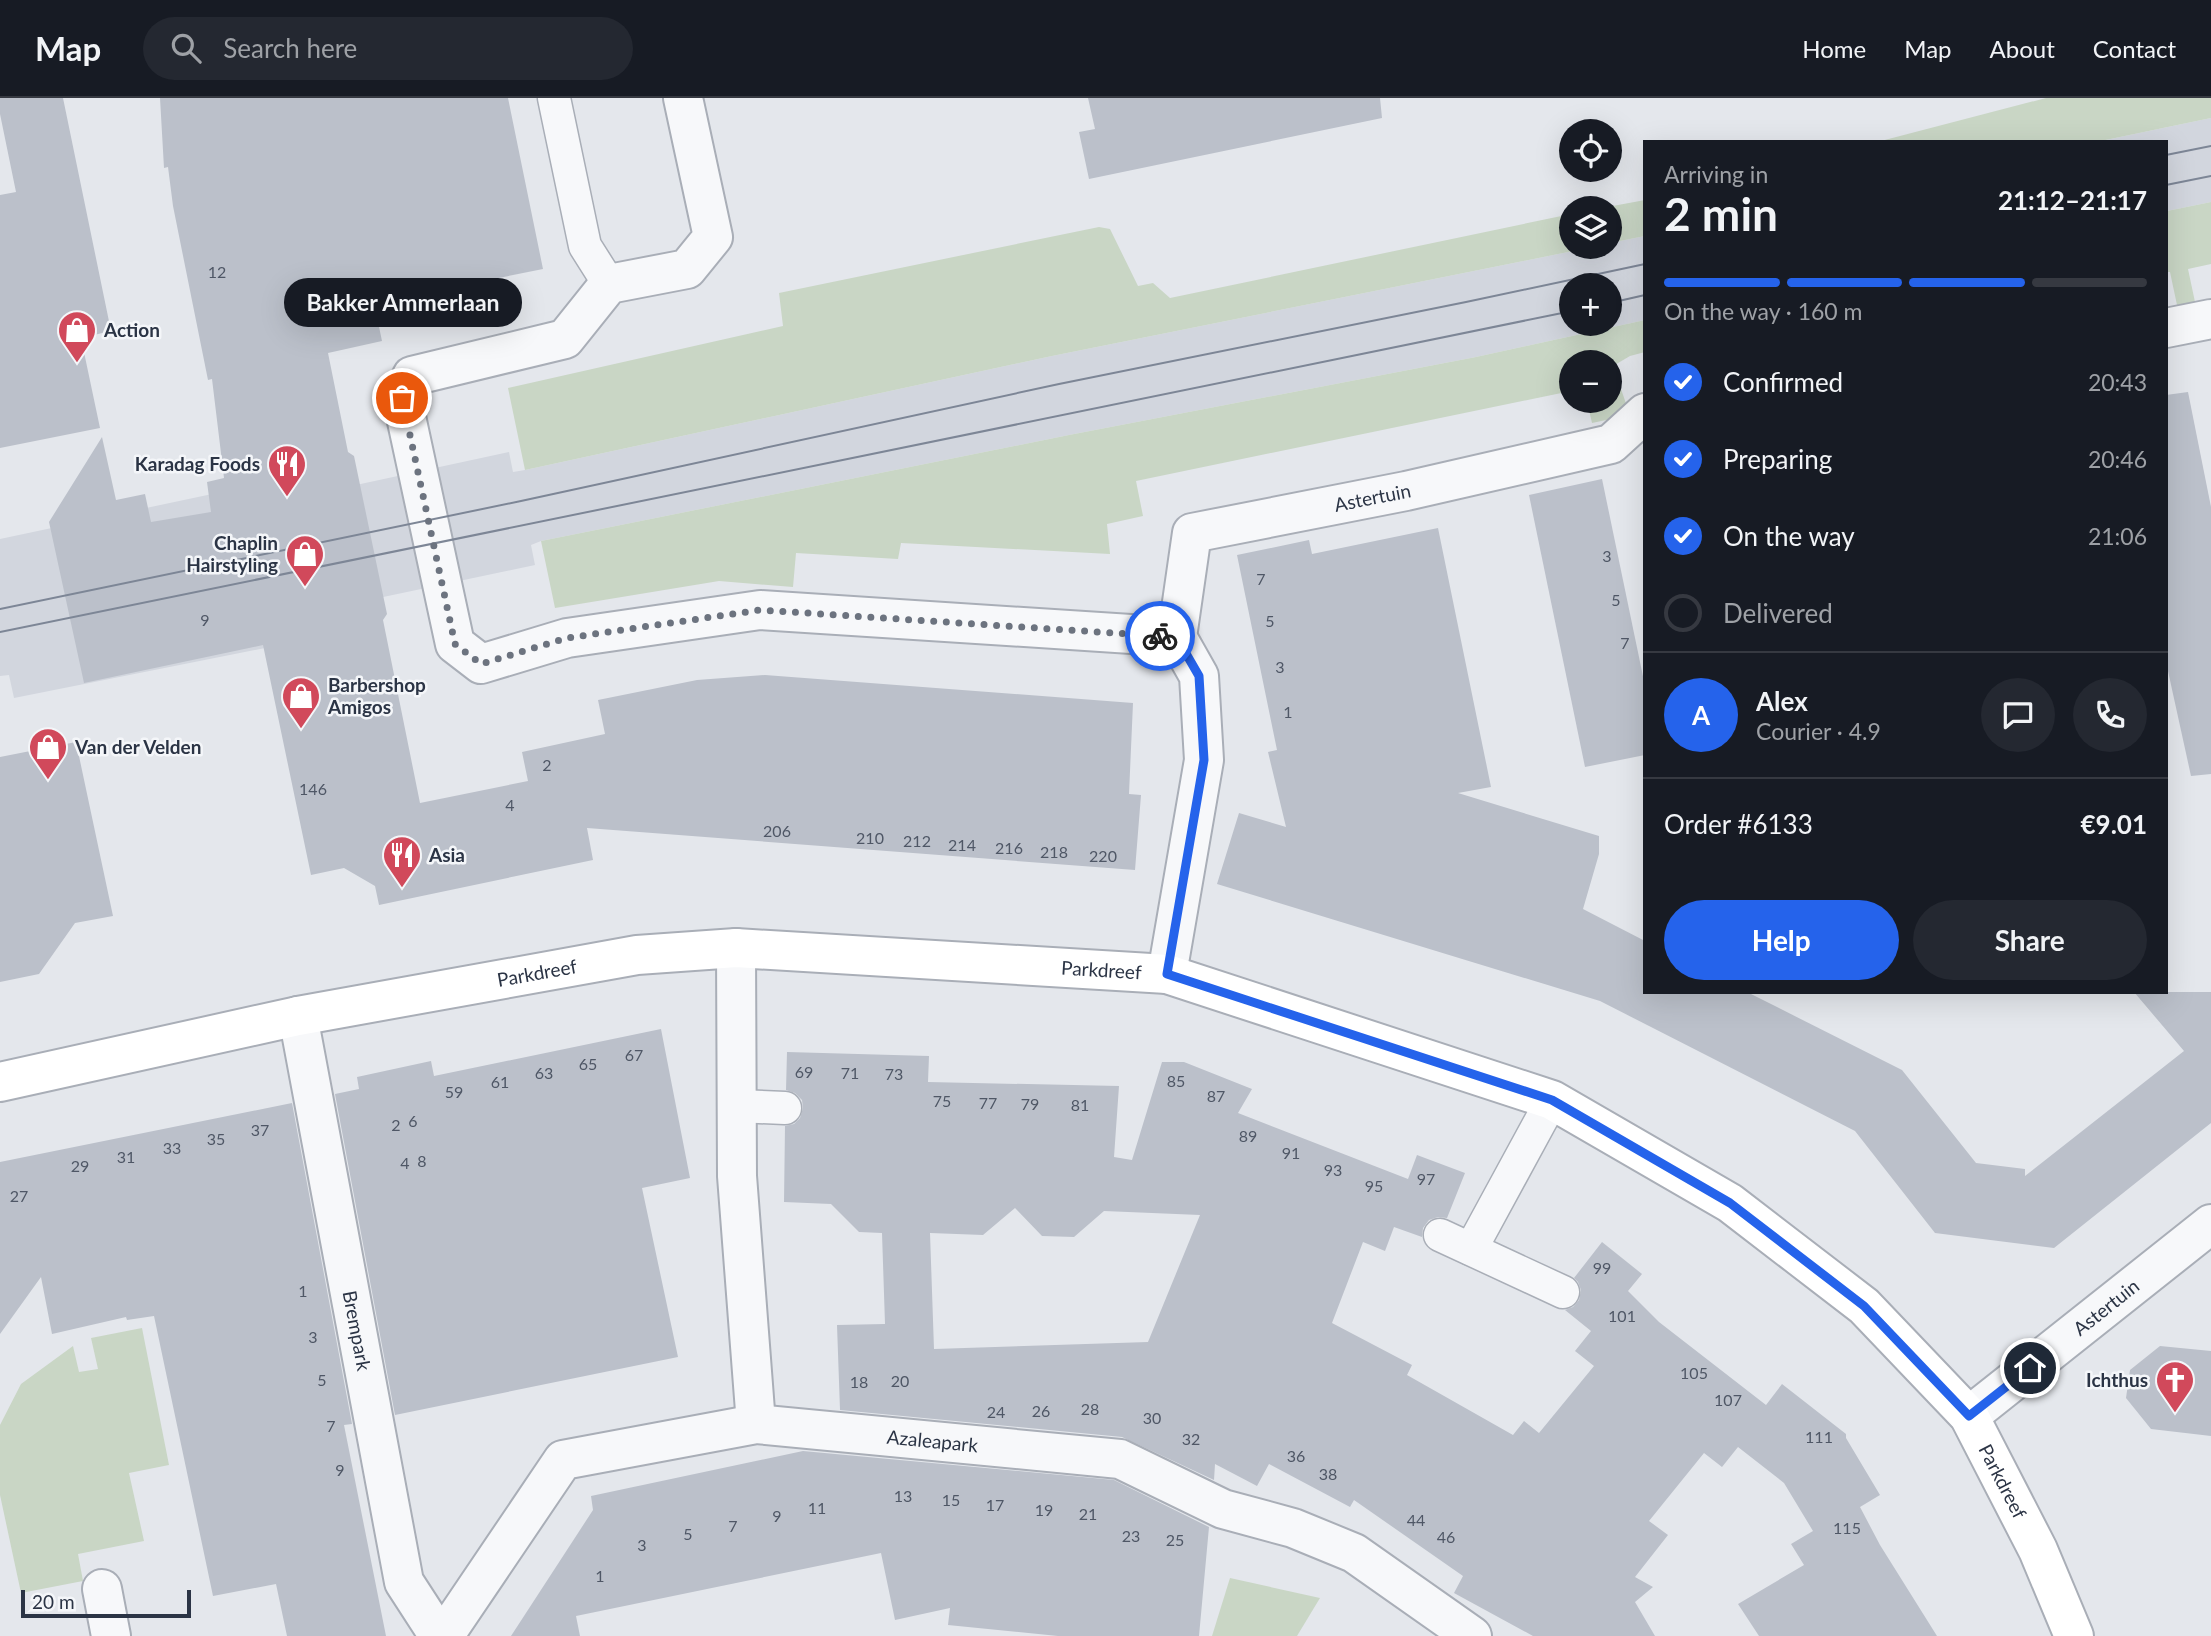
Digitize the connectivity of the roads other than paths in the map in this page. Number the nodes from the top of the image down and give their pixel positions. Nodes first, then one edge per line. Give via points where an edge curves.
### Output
1 (554, 98) edge
2 (684, 98) edge
3 (608, 284) junction
4 (2211, 319) edge
5 (2168, 328) edge
6 (1643, 415) edge
7 (1177, 638) junction
8 (736, 948) junction
9 (1167, 974) junction
10 (298, 1016) junction
11 (0, 1082) edge
12 (1552, 1100) junction
13 (737, 1106) junction
14 (785, 1108) dead end
15 (2211, 1224) edge
16 (1440, 1235) dead end
17 (1471, 1249) junction
18 (1563, 1292) dead end
19 (1969, 1416) junction
20 (756, 1424) junction
21 (102, 1589) dead end
22 (111, 1636) edge
23 (442, 1636) edge
24 (1472, 1636) edge
25 (2074, 1636) edge

1 - 3 lane via 584,246
2 - 3 street via 713,237 687,269
3 - 7 street via 565,339 412,376 402,398 455,644 481,664 567,638 760,610
4 - 5 street
6 - 7 street, Astertuin via 1611,444 1192,533
7 - 9 street via 1199,676 1204,760
8 - 9 street, Parkdreef
8 - 10 street, Parkdreef via 637,955
8 - 13 street
9 - 12 street, Parkdreef
10 - 11 street, Parkdreef
10 - 23 street, Brempark via 404,1583
12 - 17 lane
12 - 19 street, Parkdreef via 1730,1203 1864,1306
13 - 14 lane
13 - 20 street via 737,1176
15 - 19 street, Astertuin
16 - 17 lane
17 - 18 lane
19 - 25 street, Parkdreef via 2038,1550
20 - 23 street, Azaleapark via 563,1460
20 - 24 street, Azaleapark via 1120,1459 1223,1509 1293,1528 1354,1553
21 - 22 street

